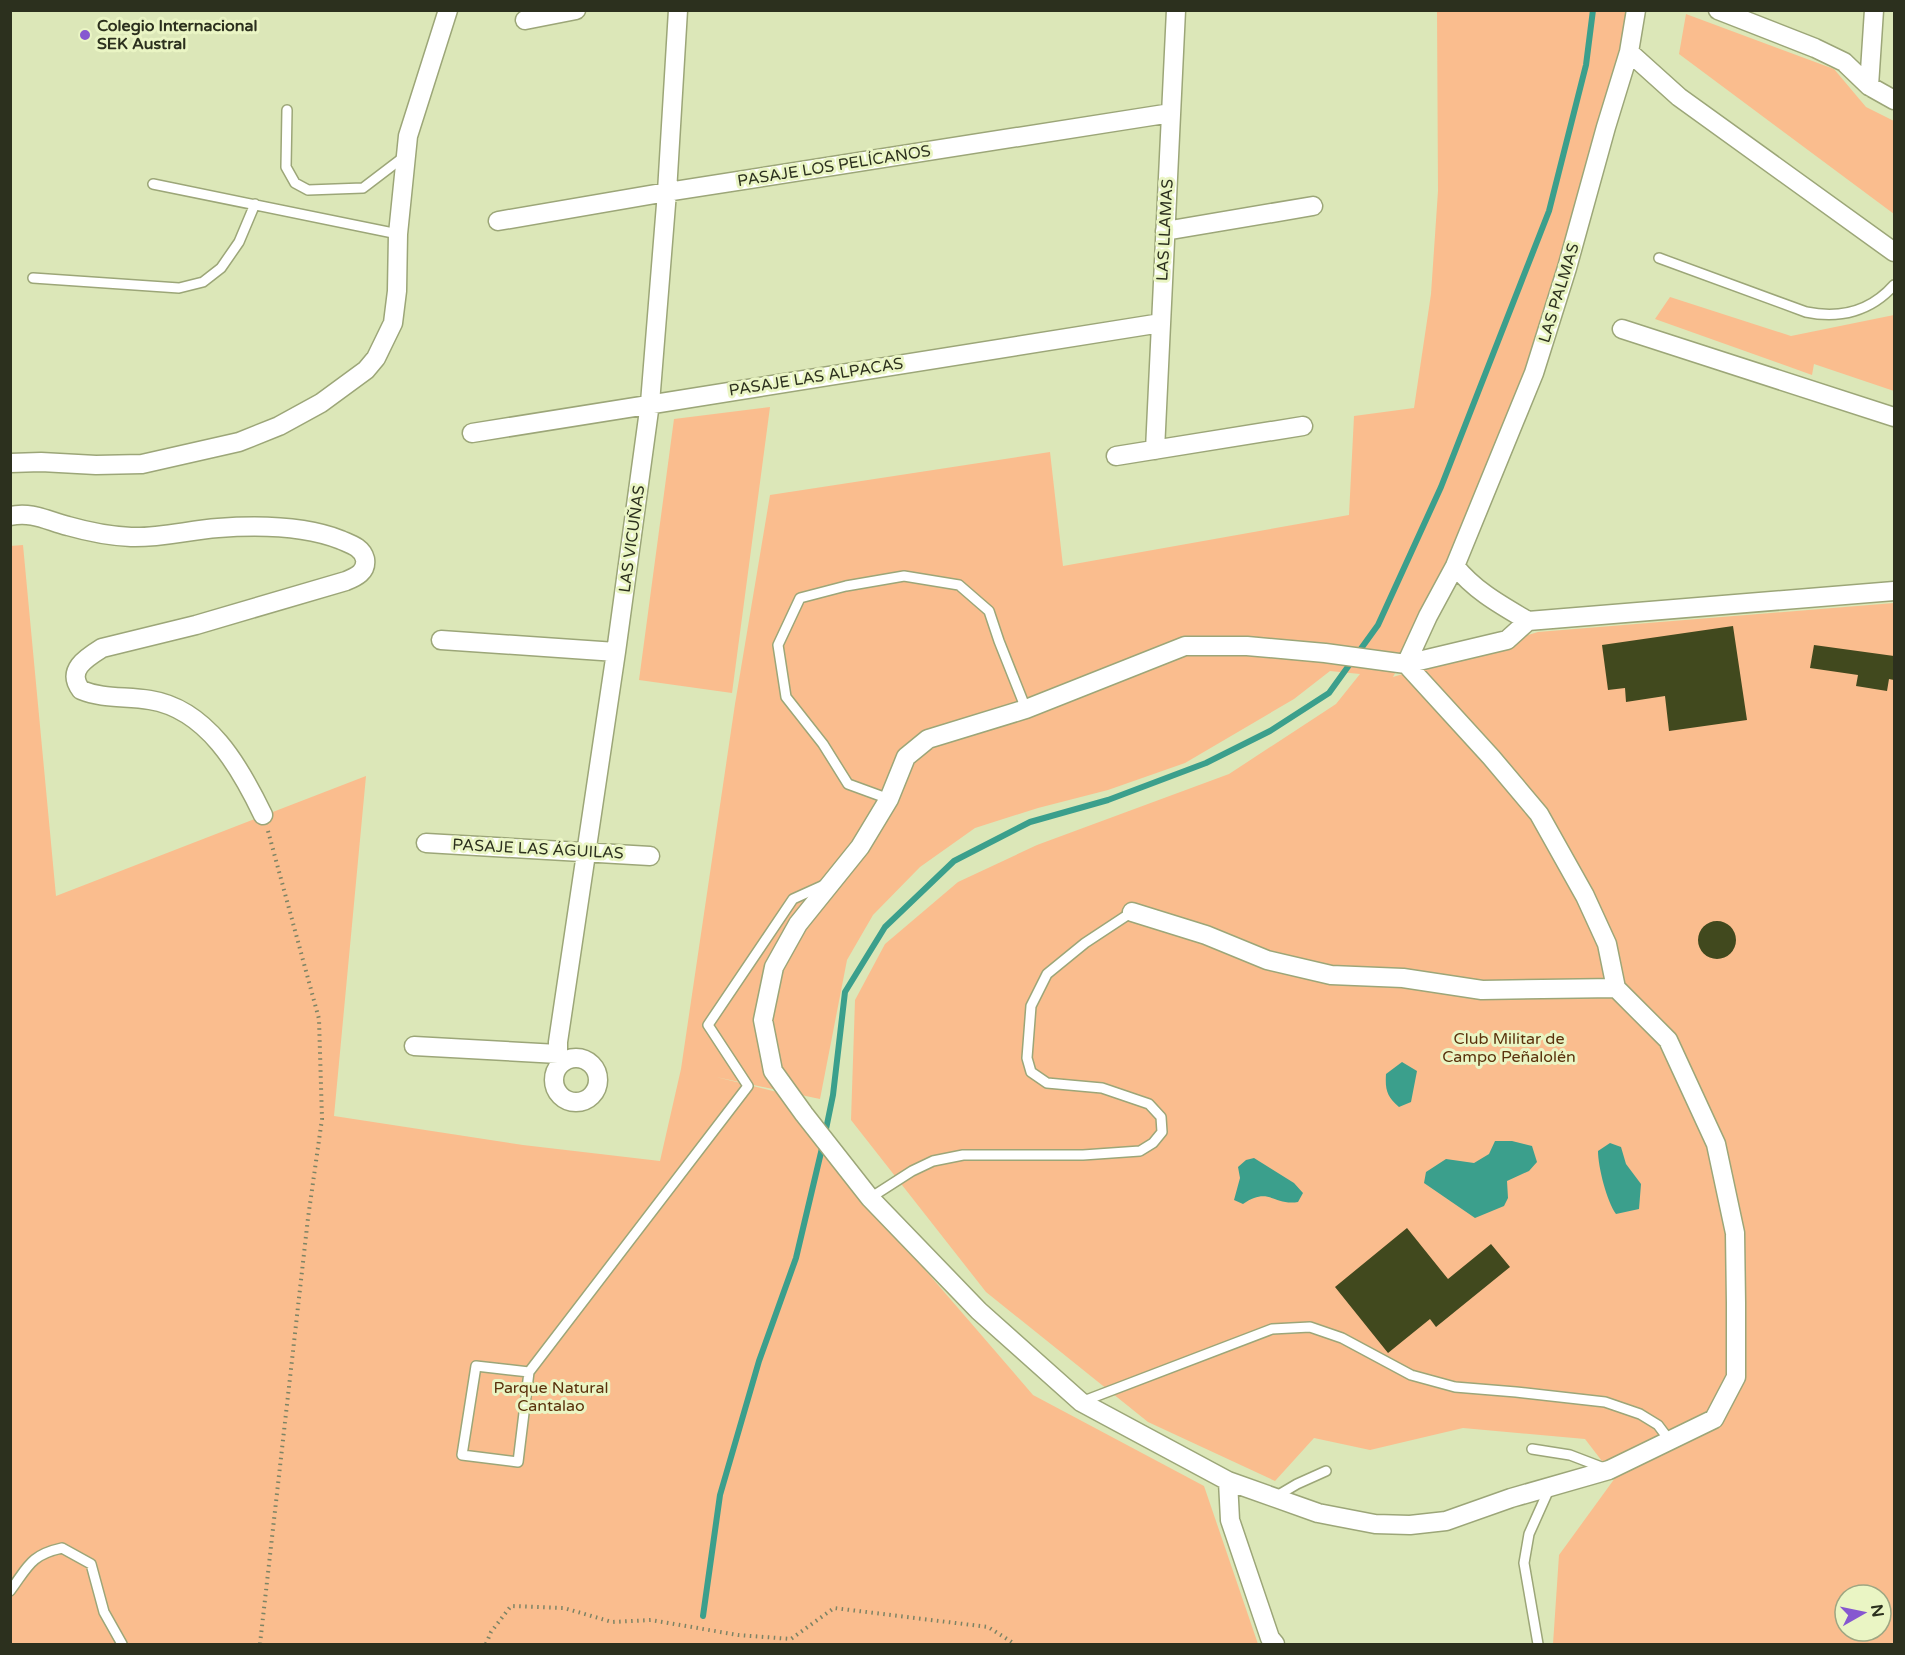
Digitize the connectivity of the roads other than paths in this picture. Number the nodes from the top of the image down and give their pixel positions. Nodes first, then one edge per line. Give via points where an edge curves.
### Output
1 (448, 10) edge
2 (576, 10) edge
3 (678, 10) edge
4 (1636, 10) edge
5 (1718, 10) edge
6 (1874, 10) edge
7 (1178, 11) edge
8 (525, 20) dead end
9 (1629, 52) junction
10 (1869, 86) junction
11 (1894, 100) edge
12 (286, 110) dead end
13 (1171, 113) junction
14 (405, 156) junction
15 (153, 184) dead end
16 (667, 192) junction
17 (255, 204) junction
18 (1313, 206) dead end
19 (498, 221) dead end
20 (1165, 231) junction
21 (398, 234) junction
22 (1894, 252) edge
23 (1659, 258) dead end
24 (33, 278) dead end
25 (1894, 285) edge
26 (1161, 323) junction
27 (1622, 329) dead end
28 (650, 403) junction
29 (1894, 417) edge
30 (1303, 426) dead end
31 (472, 433) dead end
32 (1155, 450) junction
33 (1116, 456) dead end
34 (10, 463) edge
35 (10, 516) edge
36 (1455, 567) junction
37 (1894, 591) edge
38 (1528, 621) junction
39 (441, 640) dead end
40 (616, 652) junction
41 (1407, 664) junction
42 (1026, 710) junction
43 (889, 799) junction
44 (263, 814) road end
45 (426, 843) dead end
46 (586, 852) junction
47 (650, 856) dead end
48 (834, 880) junction
49 (1132, 912) joint
50 (1616, 988) junction
51 (414, 1046) dead end
52 (870, 1198) junction
53 (530, 1372) junction
54 (1081, 1402) junction
55 (1670, 1441) junction
56 (1532, 1449) dead end
57 (1609, 1470) junction
58 (1326, 1471) dead end
59 (1228, 1481) junction
60 (1550, 1487) junction
61 (1273, 1498) junction
62 (10, 1591) edge
63 (122, 1644) edge
64 (1275, 1644) edge
65 (1538, 1644) edge

1 - 14 street via 415,110
2 - 8 street
3 - 16 street, LAS VICUÑAS
4 - 9 street, LAS PALMAS
5 - 10 street via 1844,62
6 - 10 street
7 - 13 street, LAS LLAMAS
9 - 22 street via 1679,96
9 - 36 street, LAS PALMAS via 1534,373
10 - 11 street
12 - 14 lane via 286,167 295,183 308,190 363,188
13 - 16 street, PASAJE LOS PELÍCANOS
13 - 20 street, LAS LLAMAS
14 - 21 street
15 - 17 lane
16 - 19 street, PASAJE LOS PELÍCANOS
16 - 28 street, LAS VICUÑAS
17 - 21 lane
17 - 24 lane via 233,250 221,268 203,282 179,288
18 - 20 street
20 - 26 street, LAS LLAMAS
21 - 34 street via 396,305 385,343 366,370 321,403 279,426 239,441 142,464
23 - 25 lane via 1819,315 1859,310
26 - 28 street, PASAJE LAS ALPACAS
26 - 32 street, LAS LLAMAS
27 - 29 street
28 - 31 street, PASAJE LAS ALPACAS
28 - 40 street, LAS VICUÑAS
30 - 32 street
32 - 33 street
35 - 44 street via 36,515 66,526 116,536 166,536 217,528 296,529 336,538 359,549 364,568 346,581 102,648 76,669 76,684 81,690 151,700 195,719 229,755
36 - 38 street via 1486,596
36 - 41 street, LAS PALMAS
37 - 38 street
38 - 41 street via 1507,640
39 - 40 street
40 - 46 street, LAS VICUÑAS
41 - 42 street via 1247,645 1185,646
41 - 50 street via 1539,814 1607,944
42 - 43 street via 928,740 906,758
42 - 43 lane via 989,611 959,585 904,576 800,598 778,645 786,697 848,784
43 - 48 street
45 - 46 street, PASAJE LAS ÁGUILAS
46 - 47 street, PASAJE LAS ÁGUILAS
46 - 51 street, LAS VICUÑAS via 560,1058
48 - 52 street via 798,924 774,967 763,1020 773,1071
48 - 53 lane via 794,899 708,1025 748,1086
49 - 50 street via 1206,935 1267,960 1331,975 1403,978 1482,990
49 - 52 lane via 1047,974 1031,1006 1027,1058 1030,1072 1047,1083 1102,1088 1149,1104 1161,1118 1162,1132 1153,1143 1140,1151 1124,1153 963,1155 933,1161
50 - 55 street via 1668,1040 1716,1144 1735,1233 1736,1377 1714,1419
52 - 54 street via 979,1311
53 - 53 lane via 476,1366 462,1455 518,1462
54 - 55 lane via 1272,1329 1310,1327 1342,1338 1411,1375 1455,1387 1605,1402 1640,1414 1658,1425
54 - 59 street
55 - 57 street
56 - 57 lane via 1570,1455
57 - 60 street
58 - 61 lane
59 - 61 street
59 - 64 street via 1230,1520
60 - 61 street via 1446,1521 1410,1525 1375,1524 1318,1513
60 - 65 lane via 1529,1534 1524,1563
62 - 63 lane via 33,1558 62,1548 91,1564 104,1612

